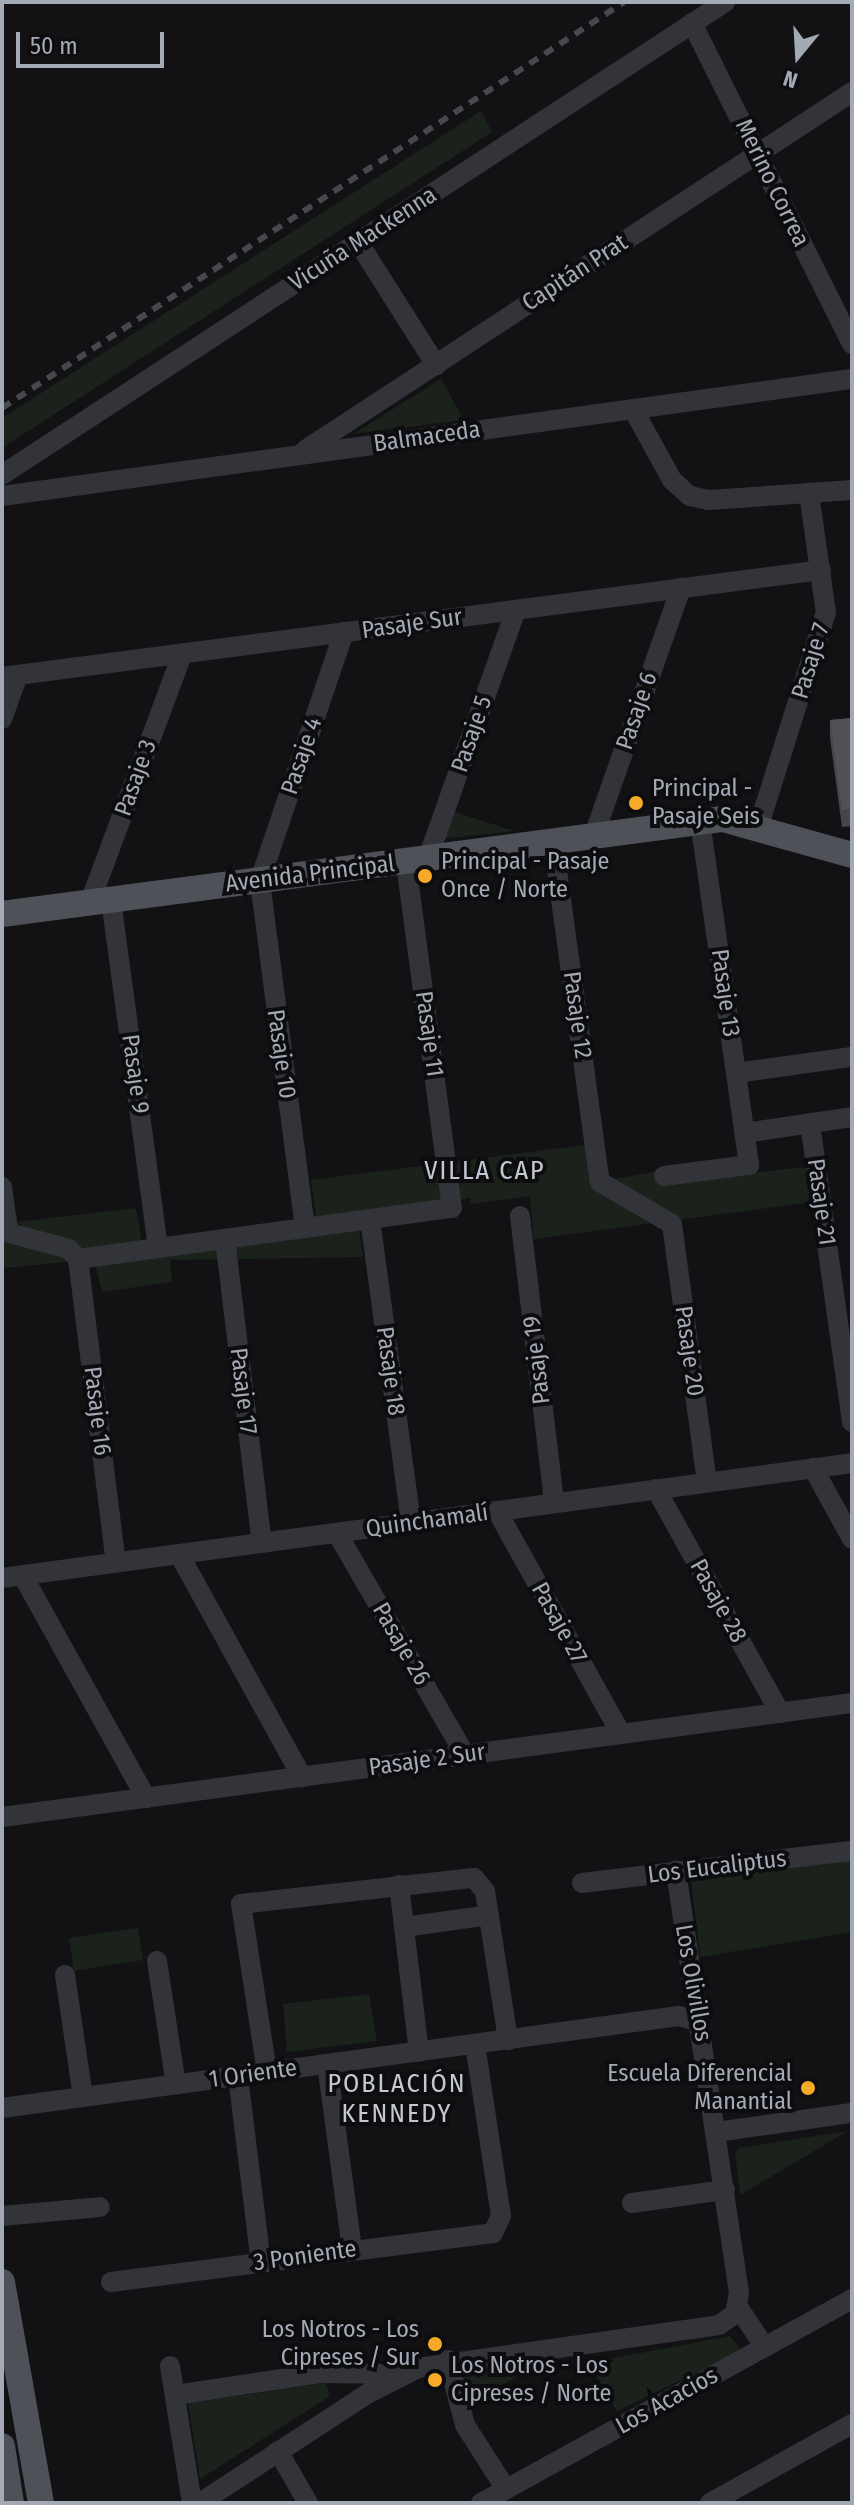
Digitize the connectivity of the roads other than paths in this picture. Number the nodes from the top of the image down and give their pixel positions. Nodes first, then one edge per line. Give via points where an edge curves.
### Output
1 (725, 2) edge
2 (692, 23) junction
3 (852, 92) edge
4 (758, 154) junction
5 (358, 242) junction
6 (852, 344) edge
7 (436, 365) junction
8 (852, 379) edge
9 (633, 409) junction
10 (299, 454) junction
11 (2, 475) edge
12 (852, 490) edge
13 (809, 493) junction
14 (2, 496) edge
15 (821, 570) junction
16 (681, 588) junction
17 (516, 610) junction
18 (344, 632) junction
19 (182, 654) junction
20 (10, 676) edge
21 (2, 719) edge
22 (700, 821) junction
23 (759, 825) junction
24 (594, 835) junction
25 (553, 841) junction
26 (852, 855) edge
27 (417, 860) junction
28 (260, 880) junction
29 (101, 901) junction
30 (2, 914) edge
31 (852, 1057) edge
32 (736, 1073) junction
33 (852, 1117) edge
34 (810, 1123) junction
35 (745, 1133) junction
36 (664, 1176) dead end
37 (2, 1187) edge
38 (520, 1216) dead end
39 (370, 1219) junction
40 (670, 1220) joint
41 (305, 1228) junction
42 (5, 1230) edge
43 (225, 1239) junction
44 (158, 1248) junction
45 (78, 1259) junction
46 (852, 1422) edge
47 (852, 1463) edge
48 (813, 1468) junction
49 (707, 1482) junction
50 (656, 1489) junction
51 (554, 1503) junction
52 (497, 1511) junction
53 (411, 1523) junction
54 (337, 1533) junction
55 (852, 1539) edge
56 (262, 1543) junction
57 (179, 1554) junction
58 (116, 1563) junction
59 (23, 1576) junction
60 (2, 1578) edge
61 (852, 1703) edge
62 (780, 1713) junction
63 (621, 1734) junction
64 (465, 1755) junction
65 (302, 1777) junction
66 (146, 1798) junction
67 (2, 1817) edge
68 (852, 1851) edge
69 (676, 1871) junction
70 (582, 1883) dead end
71 (399, 1885) junction
72 (489, 1915) junction
73 (404, 1927) junction
74 (157, 1961) dead end
75 (65, 1975) dead end
76 (694, 2020) junction
77 (508, 2040) junction
78 (475, 2044) junction
79 (419, 2052) junction
80 (327, 2064) junction
81 (267, 2072) junction
82 (238, 2076) junction
83 (176, 2085) junction
84 (83, 2097) junction
85 (2, 2108) edge
86 (852, 2113) edge
87 (716, 2132) junction
88 (725, 2190) junction
89 (632, 2203) dead end
90 (100, 2207) dead end
91 (2, 2216) edge
92 (352, 2249) junction
93 (261, 2262) junction
94 (2, 2282) edge
95 (111, 2282) dead end
96 (852, 2299) edge
97 (738, 2307) junction
98 (765, 2347) junction
99 (448, 2360) junction
100 (170, 2366) dead end
101 (403, 2374) junction
102 (175, 2395) junction
103 (852, 2424) edge
104 (278, 2451) junction
105 (3, 2457) edge
106 (506, 2489) junction
107 (11, 2503) edge
108 (41, 2503) edge
109 (192, 2503) edge
110 (200, 2503) edge
111 (308, 2503) edge
112 (481, 2503) edge
113 (710, 2503) edge

1 - 2 street, Vicuña Mackenna
2 - 4 street, Merino Correa
2 - 5 street, Vicuña Mackenna
3 - 4 street, Capitán Prat
4 - 6 street, Merino Correa
4 - 7 street, Capitán Prat
5 - 7 street
5 - 11 street, Vicuña Mackenna
7 - 10 street, Capitán Prat
8 - 9 street, Balmaceda
9 - 10 street, Balmaceda
9 - 13 street via 672,480 690,496 709,500
10 - 14 street, Balmaceda
12 - 13 street
13 - 15 street, Pasaje 7
15 - 16 street, Pasaje Sur
15 - 23 street, Pasaje 7 via 826,613
16 - 17 street, Pasaje Sur
16 - 24 street, Pasaje 6
17 - 18 street, Pasaje Sur
17 - 27 street, Pasaje 5
18 - 19 street, Pasaje Sur
18 - 28 street, Pasaje 4
19 - 20 street, Pasaje Sur
19 - 29 street, Pasaje 3
20 - 21 street
22 - 23 main road, Avenida Principal
22 - 24 main road, Avenida Principal
22 - 32 street, Pasaje 13
23 - 26 main road, Avenida Principal
24 - 25 main road, Avenida Principal
25 - 27 main road, Avenida Principal
25 - 40 street, Pasaje 12 via 605,1188
27 - 28 main road, Avenida Principal
27 - 39 street, Pasaje 11 via 452,1208
28 - 29 main road, Avenida Principal
28 - 41 street, Pasaje 10
29 - 30 main road, Avenida Principal
29 - 44 street, Pasaje 9
31 - 32 street
32 - 35 street, Pasaje 13
33 - 34 street
34 - 35 street
34 - 46 street, Pasaje 21
35 - 36 street, Pasaje 13 via 749,1165
37 - 42 street
38 - 51 street, Pasaje 19
39 - 41 street
39 - 53 street, Pasaje 18
40 - 49 street, Pasaje 20
41 - 43 street
42 - 45 street via 69,1249
43 - 44 street
43 - 56 street, Pasaje 17
44 - 45 street
45 - 58 street, Pasaje 16
47 - 48 street, Quinchamalí
48 - 49 street, Quinchamalí
48 - 55 street
49 - 50 street, Quinchamalí
50 - 51 street, Quinchamalí
50 - 62 street, Pasaje 28
51 - 52 street, Quinchamalí
52 - 53 street, Quinchamalí
52 - 63 street, Pasaje 27
53 - 54 street, Quinchamalí
54 - 56 street, Quinchamalí
54 - 64 street, Pasaje 26
56 - 57 street, Quinchamalí
57 - 58 street, Quinchamalí
57 - 65 street
58 - 59 street, Quinchamalí
59 - 60 street, Quinchamalí
59 - 66 street
61 - 62 street, Pasaje 2 Sur
62 - 63 street, Pasaje 2 Sur
63 - 64 street, Pasaje 2 Sur
64 - 65 street, Pasaje 2 Sur
65 - 66 street, Pasaje 2 Sur
66 - 67 street, Pasaje 2 Sur
68 - 69 street, Los Eucaliptus
69 - 70 street, Los Eucaliptus
69 - 76 street, Los Olivillos
71 - 72 street via 479,1881
71 - 73 street
71 - 81 street via 241,1904
72 - 73 street
72 - 77 street
73 - 79 street
74 - 83 street
75 - 84 street
76 - 77 street, 1 Oriente via 679,2016
76 - 87 street, Los Olivillos via 702,2033
77 - 78 street, 1 Oriente
78 - 79 street, 1 Oriente
78 - 92 street, 3 Poniente via 501,2216 498,2229 487,2235
79 - 80 street, 1 Oriente
80 - 81 street, 1 Oriente
80 - 92 street
81 - 82 street, 1 Oriente
82 - 83 street, 1 Oriente
82 - 93 street
83 - 84 street, 1 Oriente
84 - 85 street, 1 Oriente
86 - 87 street
87 - 88 street, Los Olivillos
88 - 89 street
88 - 97 street, Los Olivillos
90 - 91 street
92 - 93 street, 3 Poniente
93 - 95 street, 3 Poniente
94 - 108 main road
96 - 98 street, Los Acacios
97 - 98 street
97 - 99 street via 719,2325
98 - 106 street, Los Acacios
99 - 101 street
99 - 106 street via 465,2425
100 - 102 street
101 - 102 street via 320,2373
101 - 104 street
102 - 109 street
103 - 113 street
104 - 110 street
104 - 111 street
105 - 107 main road
106 - 112 street, Los Acacios

